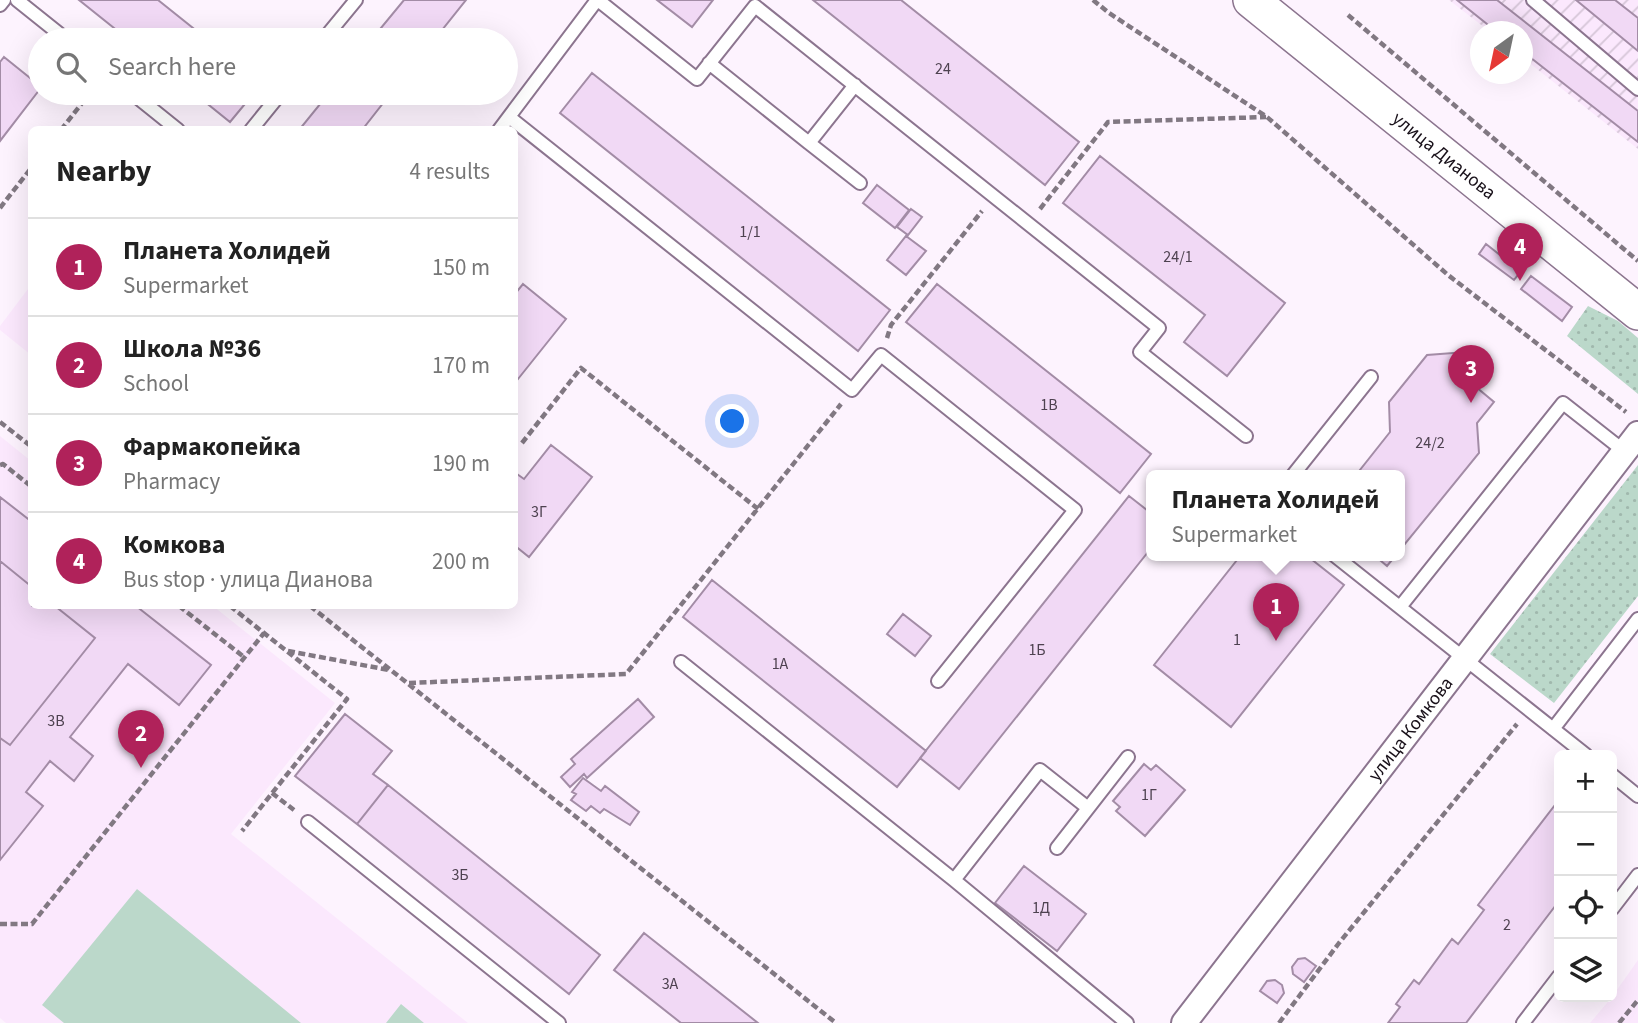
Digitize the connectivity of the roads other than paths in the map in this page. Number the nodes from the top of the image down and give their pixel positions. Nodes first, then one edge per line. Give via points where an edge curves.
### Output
1 (4, 0) edge
2 (17, 0) edge
3 (356, 0) edge
4 (597, 0) edge
5 (1251, 0) edge
6 (1534, 0) edge
7 (0, 5) edge
8 (52, 28) edge
9 (333, 28) edge
10 (709, 63) junction
11 (855, 85) junction
12 (1638, 89) edge
13 (147, 105) edge
14 (271, 105) edge
15 (509, 117) junction
16 (173, 126) edge
17 (254, 126) edge
18 (502, 126) edge
19 (809, 143) junction
20 (860, 183) dead end
21 (1638, 312) edge
22 (1371, 377) dead end
23 (1631, 435) edge
24 (1246, 436) dead end
25 (1297, 470) edge
26 (1342, 561) edge
27 (1400, 607) junction
28 (1638, 619) edge
29 (1463, 659) junction
30 (681, 663) dead end
31 (938, 681) dead end
32 (1553, 729) junction
33 (1580, 750) edge
34 (1128, 757) dead end
35 (1617, 779) edge
36 (1638, 796) edge
37 (1088, 808) junction
38 (308, 822) road end
39 (1057, 848) dead end
40 (1638, 875) edge
41 (954, 880) junction
42 (1617, 902) edge
43 (1554, 983) edge
44 (559, 1023) edge
45 (1126, 1023) edge
46 (1184, 1023) edge
47 (1523, 1023) edge

1 - 7 lane
2 - 8 lane
3 - 9 lane
4 - 10 lane via 697,79
4 - 15 lane
5 - 21 main road, улица Дианова
6 - 12 lane
10 - 11 lane via 755,6
10 - 19 lane
11 - 19 lane
11 - 24 lane via 1159,328 1140,352
13 - 16 lane
14 - 17 lane
15 - 18 lane
15 - 31 lane via 852,390 881,355 1075,510
19 - 20 lane
22 - 25 lane
23 - 27 lane via 1563,402
23 - 29 street, улица Комкова
26 - 27 lane
27 - 29 lane
28 - 32 lane
29 - 32 lane
29 - 46 street, улица Комкова
30 - 41 lane
32 - 33 lane
34 - 37 lane
35 - 36 lane
37 - 39 lane
37 - 41 lane via 1040,771
38 - 44 lane
40 - 42 lane
41 - 45 lane
43 - 47 lane

